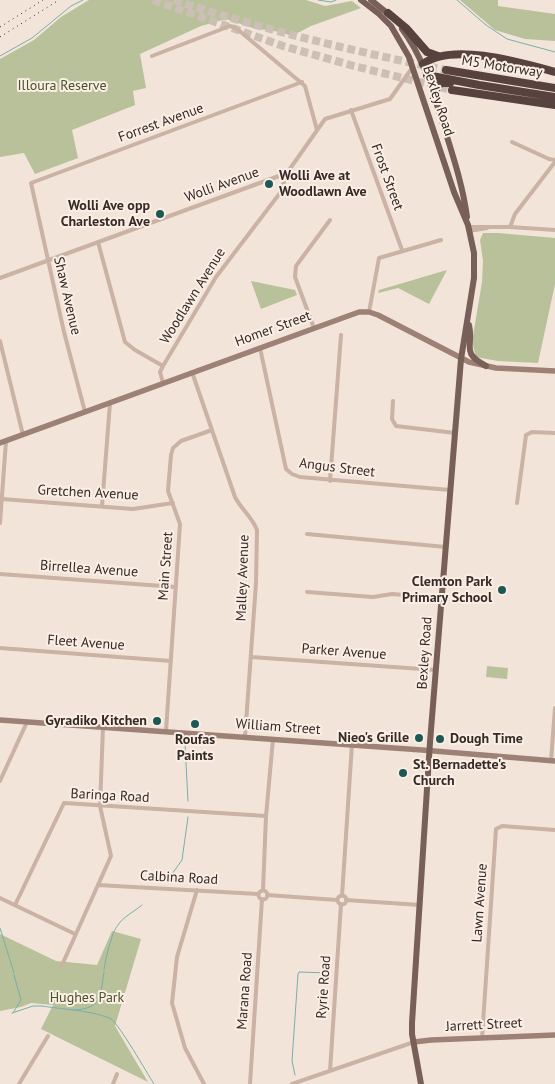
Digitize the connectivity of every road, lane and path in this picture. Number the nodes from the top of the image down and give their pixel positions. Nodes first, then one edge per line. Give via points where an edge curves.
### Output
1 (371, 0) edge
2 (361, 1) edge
3 (388, 13) junction
4 (403, 29) junction
5 (152, 56) dead end
6 (440, 56) junction
7 (423, 64) junction
8 (446, 70) tunnel mouth
9 (417, 72) junction
10 (555, 72) edge
11 (427, 75) junction
12 (302, 82) junction
13 (464, 83) junction
14 (555, 88) edge
15 (452, 90) tunnel mouth
16 (555, 97) edge
17 (434, 98) junction
18 (555, 105) edge
19 (351, 110) junction
20 (317, 130) junction
21 (512, 142) dead end
22 (555, 161) edge
23 (282, 175) junction
24 (30, 185) joint
25 (330, 220) dead end
26 (510, 227) junction
27 (468, 228) junction
28 (555, 230) edge
29 (441, 240) dead end
30 (98, 242) junction
31 (402, 250) junction
32 (48, 261) junction
33 (0, 278) edge
34 (369, 312) junction
35 (467, 319) junction
36 (314, 328) junction
37 (342, 335) dead end
38 (0, 341) edge
39 (260, 348) junction
40 (461, 359) junction
41 (163, 366) junction
42 (486, 366) junction
43 (555, 371) edge
44 (192, 372) junction
45 (163, 383) junction
46 (393, 401) dead end
47 (110, 402) junction
48 (84, 412) junction
49 (212, 430) junction
50 (455, 433) junction
51 (555, 433) edge
52 (23, 434) junction
53 (3, 442) edge
54 (330, 481) junction
55 (450, 490) junction
56 (2, 499) junction
57 (517, 502) dead end
58 (173, 503) junction
59 (102, 506) junction
60 (0, 523) edge
61 (307, 534) dead end
62 (446, 547) junction
63 (0, 574) edge
64 (176, 587) junction
65 (308, 592) dead end
66 (442, 598) junction
67 (0, 648) edge
68 (251, 657) junction
69 (171, 661) junction
70 (436, 670) junction
71 (555, 708) edge
72 (0, 720) edge
73 (27, 722) junction
74 (103, 727) junction
75 (166, 731) junction
76 (245, 737) junction
77 (273, 739) junction
78 (352, 744) junction
79 (430, 751) junction
80 (553, 761) edge
81 (0, 781) edge
82 (100, 806) junction
83 (266, 816) junction
84 (555, 830) edge
85 (98, 885) junction
86 (197, 890) junction
87 (263, 890) junction
88 (258, 894) junction
89 (267, 895) junction
90 (342, 896) junction
91 (0, 898) edge
92 (262, 899) junction
93 (337, 900) junction
94 (346, 900) junction
95 (341, 904) junction
96 (15, 905) junction
97 (420, 905) junction
98 (75, 934) junction
99 (62, 965) dead end
100 (555, 1034) edge
101 (48, 1036) dead end
102 (482, 1038) junction
103 (414, 1042) junction
104 (330, 1071) junction
105 (117, 1074) dead end
106 (19, 1084) edge
107 (113, 1084) edge
108 (204, 1084) edge
109 (250, 1084) edge
110 (292, 1084) edge
111 (421, 1084) edge

1 - 3 main road, Bexley Road
2 - 9 main road, Bexley Road via 390,26
3 - 4 main road, Bexley Road
3 - 6 highway via 427,52
4 - 7 main road, Bexley Road
4 - 9 main road via 415,57
5 - 12 street via 230,26
6 - 7 highway
6 - 10 highway via 486,56
7 - 9 main road
7 - 11 main road, Bexley Road
8 - 14 highway, M5 Motorway
9 - 11 main road
9 - 19 street, Wolli Avenue via 390,99
9 - 27 main road, Bexley Road
11 - 13 highway
11 - 17 main road, Bexley Road
12 - 20 street
12 - 24 street, Forrest Avenue
13 - 16 highway
13 - 17 highway via 440,84
15 - 18 highway
17 - 27 main road, Bexley Road via 460,181
19 - 20 street, Wolli Avenue via 327,118
19 - 31 street, Frost Street
20 - 23 street, Wolli Avenue via 289,171
21 - 22 street
22 - 26 street via 513,217
23 - 30 street, Wolli Avenue
23 - 41 street, Woodlawn Avenue via 284,182 280,193 216,277
24 - 32 street, Shaw Avenue
25 - 36 street via 294,271
26 - 27 street
26 - 28 street
27 - 35 main road, Bexley Road via 474,265
29 - 31 street
30 - 32 street, Wolli Avenue
30 - 41 street via 126,342
31 - 34 street via 379,258
32 - 33 street, Wolli Avenue
32 - 48 street, Shaw Avenue
34 - 36 street, Homer Street via 354,313
34 - 40 street
35 - 40 main road, Bexley Road
35 - 42 main road via 470,352
36 - 39 street, Homer Street
37 - 54 street
38 - 52 street
39 - 44 street, Homer Street
39 - 54 street, Angus Street via 286,469 300,477
40 - 42 street
40 - 50 main road, Bexley Road
41 - 45 street, Woodlawn Avenue via 160,372
42 - 43 street
44 - 45 street, Homer Street
44 - 49 street, Malley Avenue
45 - 47 street, Homer Street
46 - 50 street via 392,419 396,426
47 - 48 street, Homer Street
47 - 59 street
48 - 52 street, Homer Street
49 - 58 street, Main Street via 181,441 174,448 168,491
49 - 68 street, Malley Avenue via 235,497 257,530
50 - 55 main road, Bexley Road
51 - 57 street via 532,432 526,435
52 - 53 street, Homer Street
53 - 56 street
54 - 55 street, Angus Street
55 - 62 main road, Bexley Road
56 - 59 street, Gretchen Avenue
56 - 60 street
58 - 59 street, Gretchen Avenue via 138,508
58 - 64 street, Main Street via 180,524
61 - 62 street
62 - 66 main road, Bexley Road
63 - 64 street, Birrellea Avenue
64 - 69 street, Main Street
65 - 66 street
66 - 70 main road, Bexley Road
67 - 69 street, Fleet Avenue
68 - 70 street, Parker Avenue
68 - 76 street, Malley Avenue
69 - 75 street, Main Street
70 - 79 main road, Bexley Road
71 - 80 street
72 - 73 street, William Street
73 - 74 street, William Street
73 - 81 street
74 - 75 street, William Street
74 - 82 street
75 - 76 street, William Street
76 - 77 street, William Street
77 - 78 street, William Street
77 - 83 street
78 - 79 street, William Street
78 - 90 street
79 - 80 street, William Street
79 - 97 main road, Bexley Road
82 - 83 street, Baringa Road
82 - 85 street via 111,856
82 - 96 street, Baringa Road via 64,803
83 - 87 street
84 - 102 street, Lawn Avenue via 502,826 496,829
85 - 86 street, Calbina Road
85 - 98 street
86 - 88 street, Calbina Road
86 - 108 street via 176,957 172,1003 185,1048
87 - 88 street
87 - 89 street
88 - 92 street
89 - 92 street
89 - 93 street
90 - 93 street
90 - 94 street
91 - 96 street
92 - 109 street, Marana Road
93 - 95 street
94 - 95 street
94 - 97 street
95 - 104 street, Ryrie Road
96 - 98 street
97 - 103 main road, Bexley Road via 412,1023
98 - 99 street
100 - 102 street, Jarrett Street
101 - 106 street
102 - 103 street, Jarrett Street
103 - 104 street
103 - 111 main road, Bexley Road
104 - 110 street
105 - 107 street

